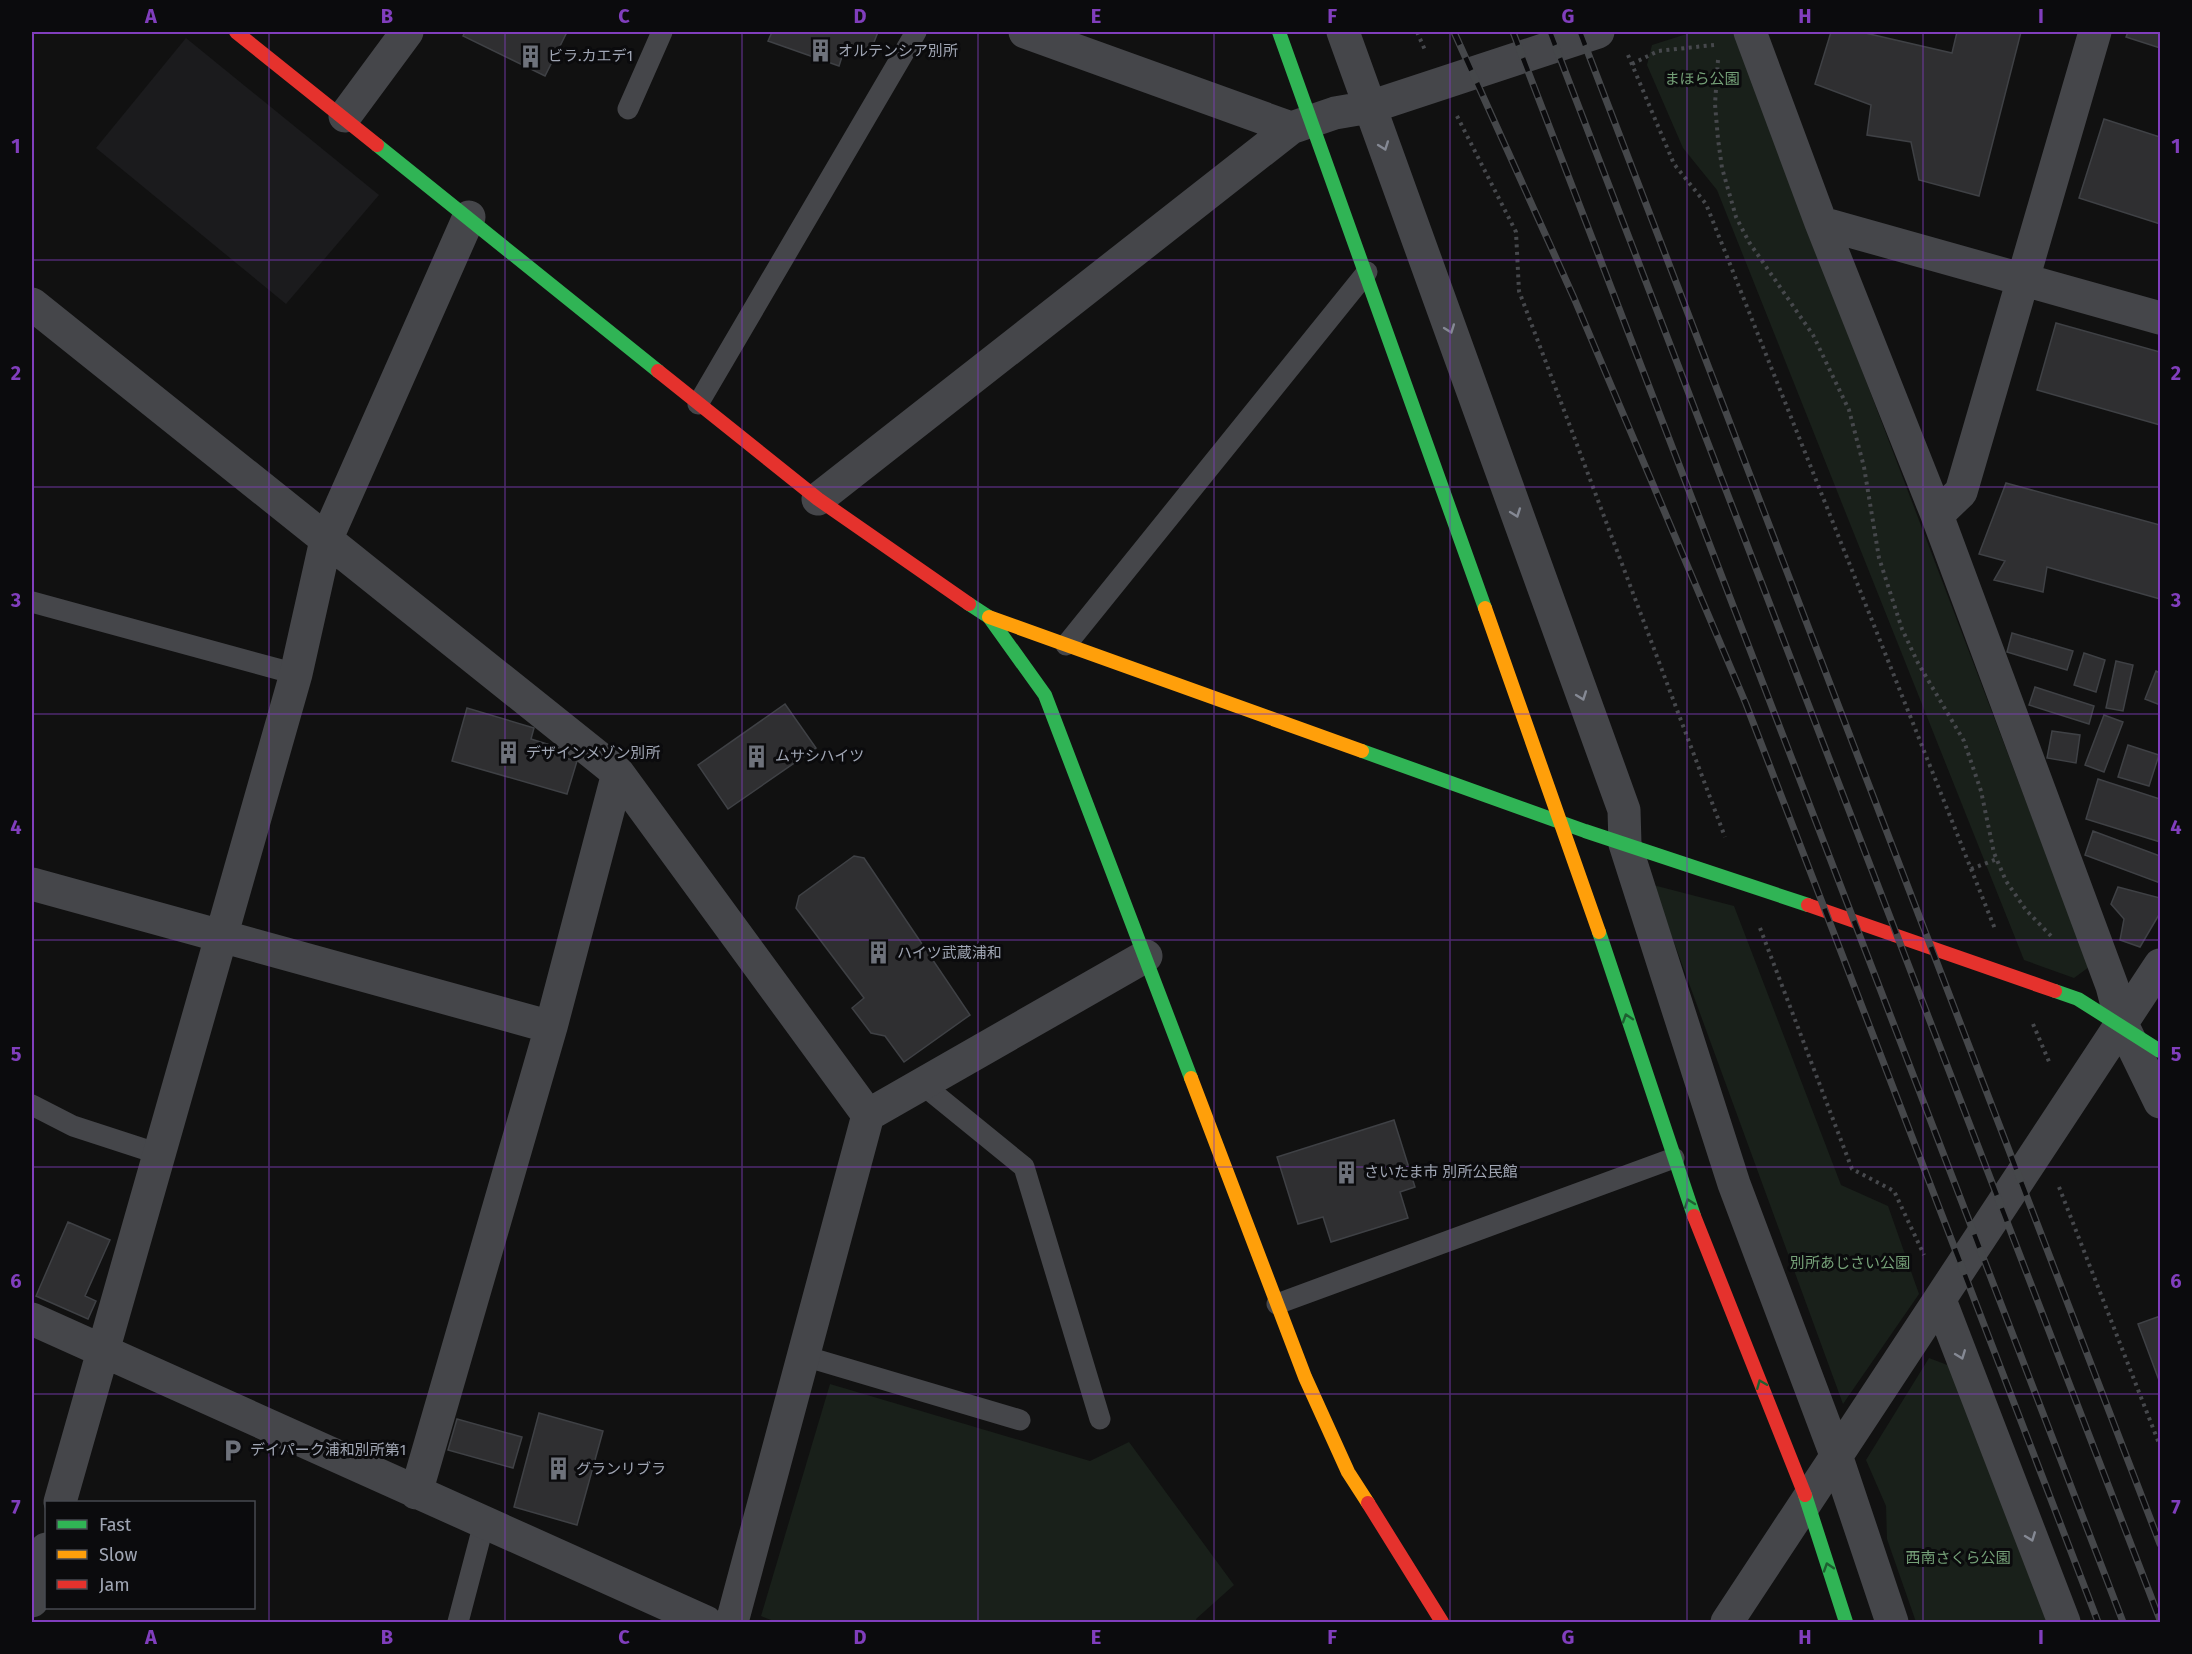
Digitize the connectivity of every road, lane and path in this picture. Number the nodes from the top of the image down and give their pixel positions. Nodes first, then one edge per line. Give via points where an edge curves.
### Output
1 (236, 32) edge
2 (407, 32) edge
3 (662, 32) edge
4 (915, 32) edge
5 (1025, 32) edge
6 (1279, 32) edge
7 (1343, 32) edge
8 (1417, 32) edge
9 (1598, 32) edge
10 (1751, 32) edge
11 (2095, 32) edge
12 (1720, 45) dead end
13 (1628, 54) dead end
14 (1719, 54) dead end
15 (1632, 64) junction
16 (1440, 84) junction
17 (1370, 107) junction
18 (628, 109) dead end
19 (345, 116) junction
20 (1302, 124) junction
21 (468, 217) junction
22 (1821, 223) junction
23 (1366, 272) junction
24 (2023, 279) junction
25 (32, 304) edge
26 (2160, 318) edge
27 (698, 404) junction
28 (818, 499) junction
29 (1937, 515) junction
30 (326, 540) junction
31 (32, 602) edge
32 (989, 617) junction
33 (1066, 645) junction
34 (296, 674) junction
35 (618, 772) junction
36 (1562, 823) junction
37 (1626, 844) junction
38 (1997, 859) junction
39 (1971, 869) junction
40 (1743, 882) junction
41 (32, 884) edge
42 (221, 936) junction
43 (2057, 942) dead end
44 (1146, 956) junction
45 (2160, 965) edge
46 (2013, 975) junction
47 (2029, 1014) dead end
48 (2122, 1024) junction
49 (551, 1027) junction
50 (2160, 1051) edge
51 (922, 1084) junction
52 (2160, 1102) edge
53 (2068, 1104) junction
54 (32, 1105) edge
55 (868, 1115) junction
56 (2042, 1142) junction
57 (159, 1154) junction
58 (1674, 1158) junction
59 (1940, 1300) junction
60 (1277, 1304) junction
61 (32, 1319) edge
62 (103, 1352) junction
63 (804, 1356) junction
64 (1100, 1419) dead end
65 (1020, 1420) dead end
66 (2160, 1446) edge
67 (1836, 1455) junction
68 (416, 1493) junction
69 (1807, 1500) junction
70 (61, 1501) edge
71 (484, 1523) junction
72 (45, 1553) edge
73 (32, 1602) edge
74 (458, 1623) edge
75 (706, 1623) edge
76 (732, 1623) edge
77 (1442, 1623) edge
78 (1727, 1623) edge
79 (1846, 1623) edge
80 (1892, 1623) edge
81 (2064, 1623) edge

1 - 19 street
2 - 19 street
3 - 18 lane
4 - 27 lane
5 - 20 street
6 - 20 street
7 - 17 street
8 - 16 path
9 - 16 street
10 - 22 street
11 - 24 street
12 - 15 path via 1658,51
13 - 15 path
14 - 38 path via 1715,104 1718,139 1736,217 1813,335 1849,410 1864,467 1879,558 1891,596 1918,663 1965,741
15 - 39 path via 1674,164 1706,204
16 - 17 street
16 - 40 path via 1516,232 1519,291
17 - 20 street
17 -> 37 street via 1624,810
19 - 21 street
20 - 23 street
20 - 28 street
21 - 27 street
21 - 30 street
22 - 24 street
22 - 29 street
23 - 33 lane
23 - 36 street
24 - 26 street
24 - 29 street via 1961,492
25 - 30 street
27 - 28 street
28 - 32 street
29 - 48 street via 2112,986
30 - 34 street
30 - 35 street
31 - 34 lane
32 - 33 street
32 - 44 street via 1045,695
33 - 36 street
34 - 42 street
35 - 49 street
35 - 55 street
36 - 37 street
58 -> 36 street
37 - 40 street
37 - 67 street via 1734,1184
38 - 39 path
38 - 43 path via 2006,881 2026,910
39 - 46 path
40 - 46 street
40 - 59 path via 1852,1169 1894,1191
41 - 42 street
42 - 49 street
42 - 57 street
44 - 51 street
44 - 60 street
45 - 48 street
46 - 48 street via 2078,999
47 - 53 path
48 - 50 street
48 - 52 street
48 - 53 street
49 - 68 street
51 - 55 street
51 - 64 lane via 1024,1167
53 - 56 street
54 - 57 lane via 73,1126
55 - 63 street
56 - 59 street
56 - 66 path
57 - 62 street
58 - 60 lane
69 -> 58 street
59 - 67 street
59 -> 81 street
60 - 77 street via 1348,1472
61 - 62 street
62 - 68 street
62 - 70 street
63 - 65 lane
63 - 76 street
67 - 69 street
67 - 80 street
68 - 71 street
69 - 78 street
79 -> 69 street
71 - 74 lane
71 - 75 street
72 - 73 street

